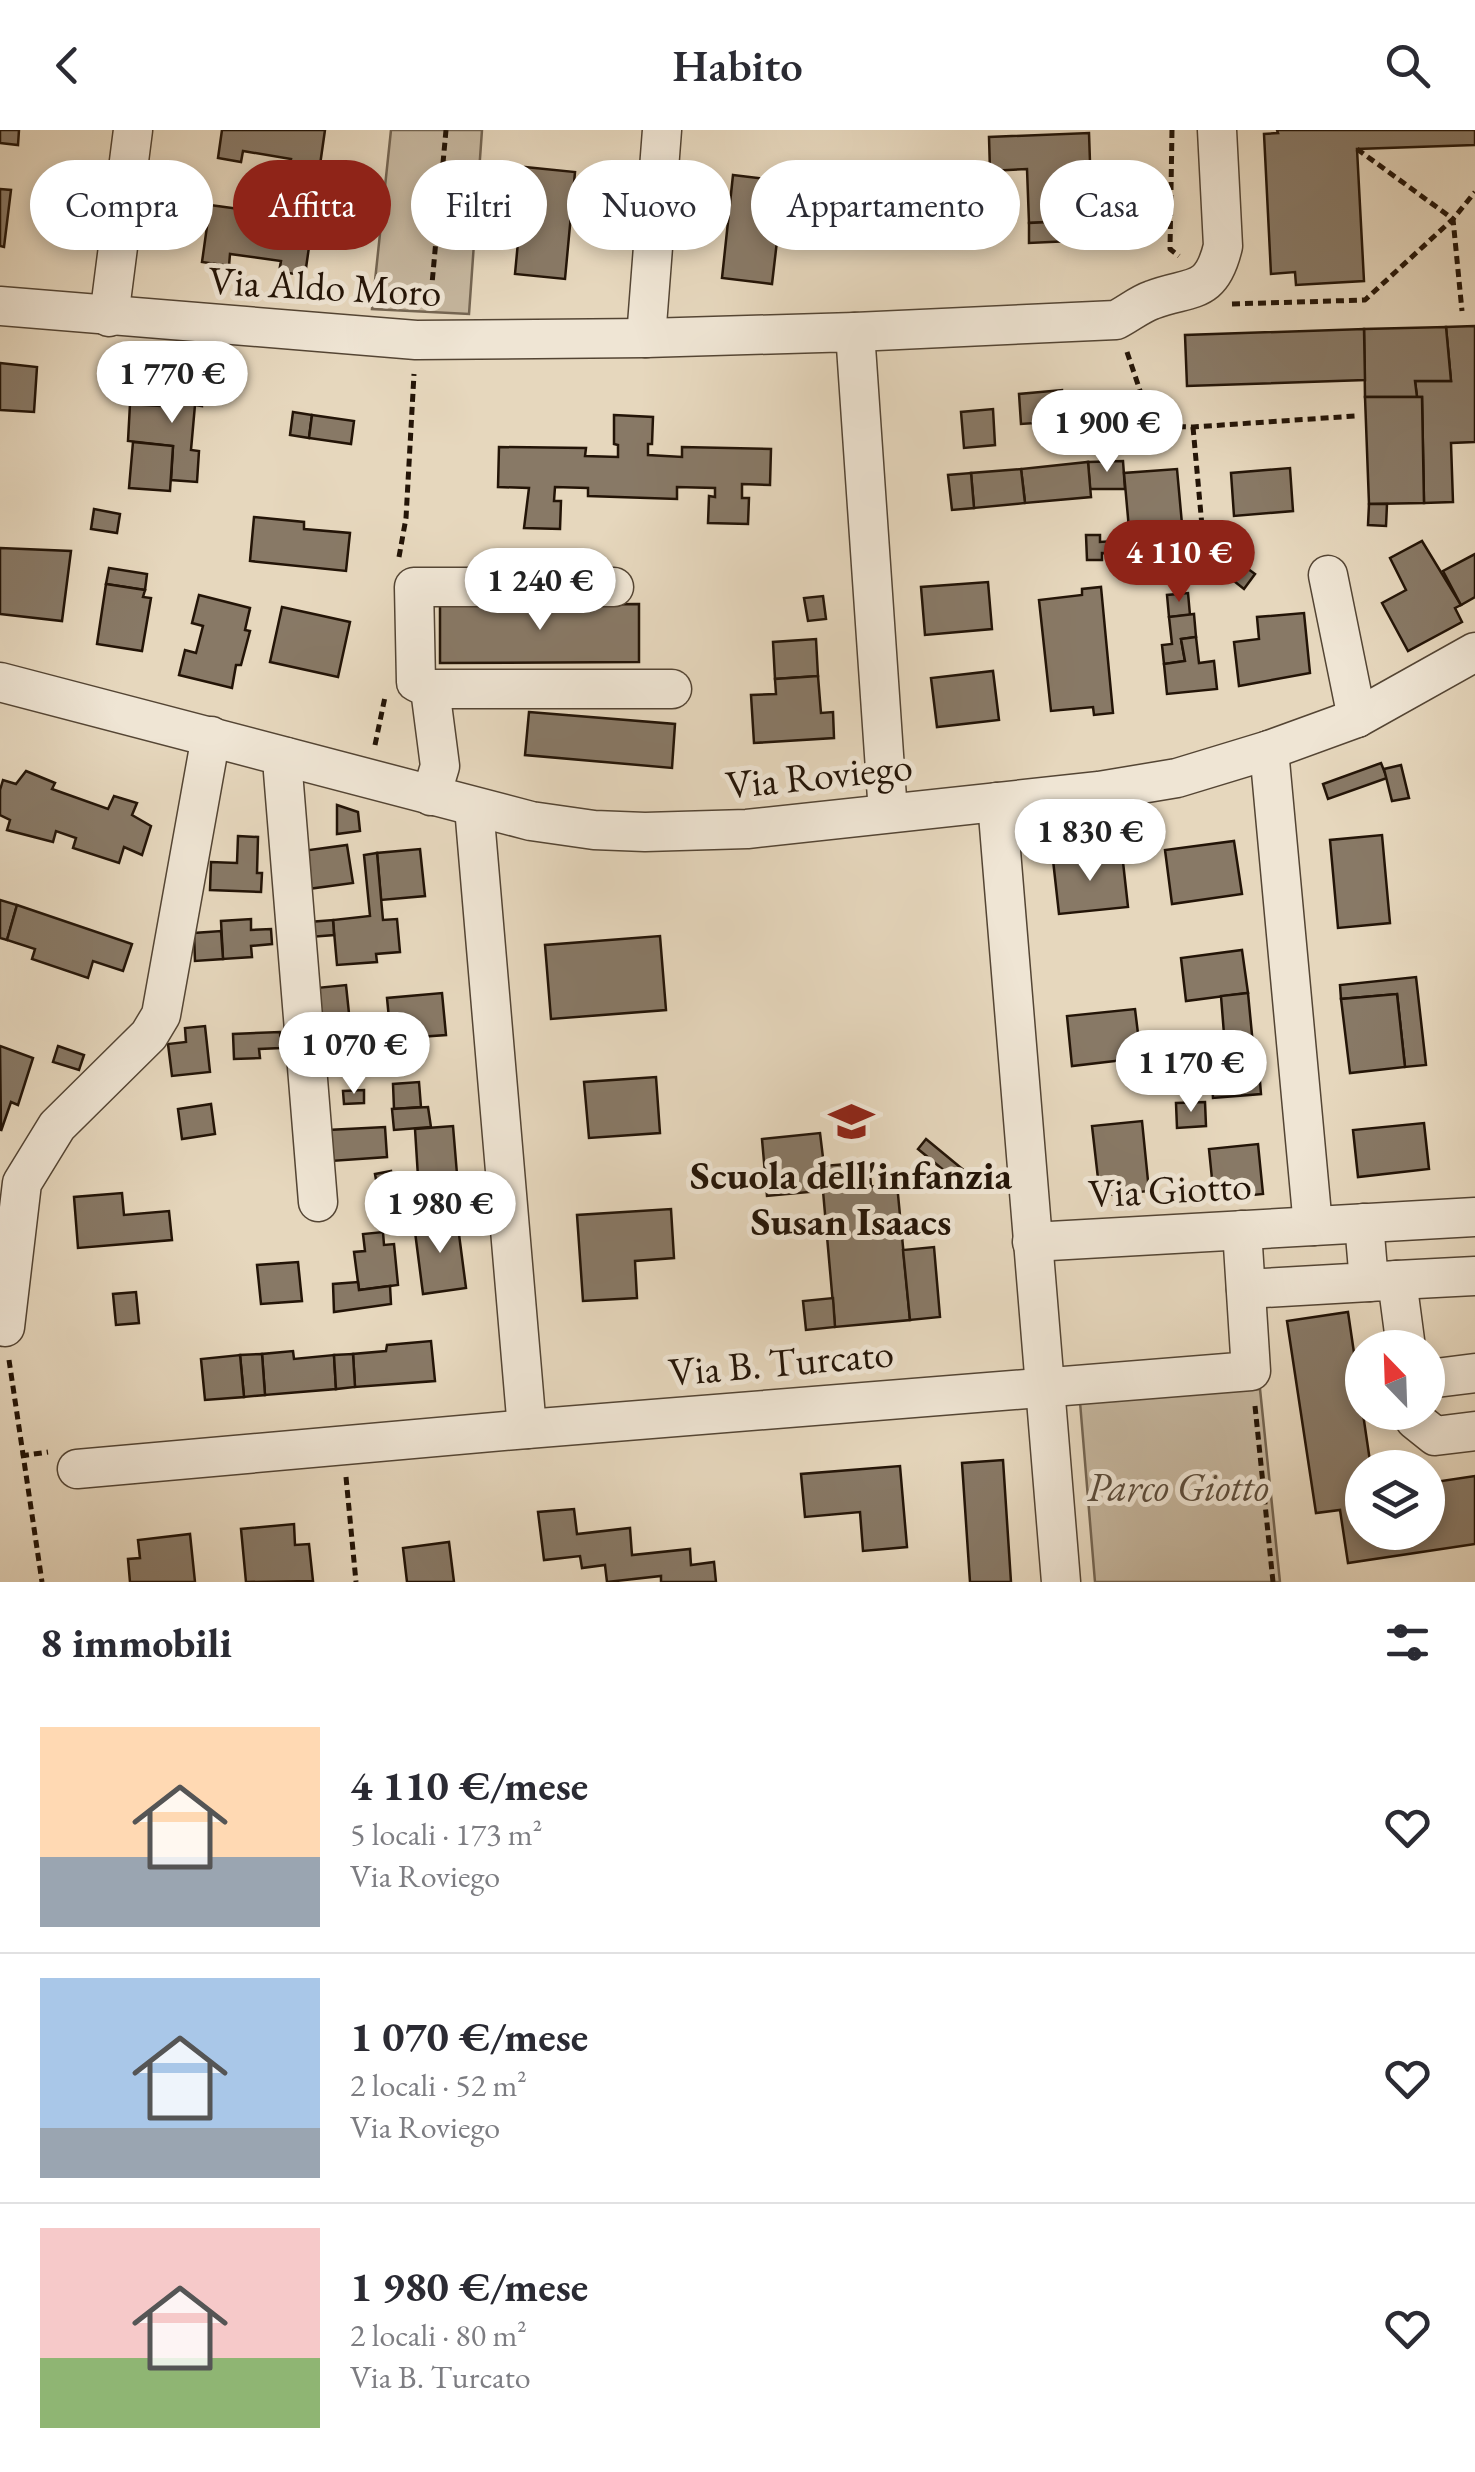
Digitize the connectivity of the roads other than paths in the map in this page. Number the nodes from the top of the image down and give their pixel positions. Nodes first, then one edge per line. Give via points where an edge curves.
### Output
1 (133, 130) edge
2 (662, 130) edge
3 (1217, 130) edge
4 (0, 306) edge
5 (109, 317) junction
6 (854, 332) junction
7 (646, 338) junction
8 (1328, 575) dead end
9 (614, 587) dead end
10 (1475, 652) edge
11 (0, 682) edge
12 (430, 689) junction
13 (672, 689) dead end
14 (1357, 718) junction
15 (211, 736) junction
16 (1269, 750) junction
17 (286, 757) junction
18 (432, 796) junction
19 (998, 802) junction
20 (474, 807) junction
21 (888, 813) junction
22 (318, 1202) dead end
23 (1475, 1217) edge
24 (1364, 1223) junction
25 (1312, 1226) junction
26 (1242, 1230) junction
27 (1032, 1242) junction
28 (1475, 1276) edge
29 (1383, 1281) junction
30 (1246, 1290) junction
31 (5, 1328) road end
32 (1400, 1330) edge
33 (1475, 1373) edge
34 (1445, 1377) edge
35 (1043, 1386) junction
36 (526, 1429) junction
37 (1428, 1430) edge
38 (1475, 1431) edge
39 (77, 1469) dead end
40 (1061, 1582) edge

1 - 5 street
2 - 7 street
3 - 6 street, Via Aldo Moro via 1223,246 1219,263 1190,292 1152,300 1116,320
4 - 5 street, Via Aldo Moro
5 - 7 street, Via Aldo Moro via 422,340
6 - 7 street, Via Aldo Moro
6 - 21 street
8 - 14 street
9 - 12 street via 414,587 416,682
10 - 14 street, Via Roviego
11 - 15 street, Via Roviego
12 - 13 street
12 - 18 street via 440,766
14 - 16 street, Via Roviego
15 - 17 street, Via Roviego
15 - 31 street via 161,1016 57,1126 22,1183
16 - 19 street, Via Roviego via 1176,778
16 - 25 street, Via Giotto
17 - 18 street, Via Roviego
17 - 22 street
18 - 20 street, Via Roviego
19 - 21 street, Via Roviego
19 - 27 street
20 - 21 street, Via Roviego via 562,825 646,832
20 - 36 street
23 - 24 street, Via Giotto
24 - 25 street, Via Giotto
24 - 29 street
25 - 26 street, Via Giotto
26 - 27 street, Via Giotto
26 - 30 street
27 - 35 street
28 - 29 street
29 - 30 street
29 - 32 street
30 - 35 street, Via B. Turcato via 1251,1371
33 - 34 street
35 - 36 street, Via B. Turcato
35 - 40 street
36 - 39 street, Via B. Turcato
37 - 38 street via 1435,1436

